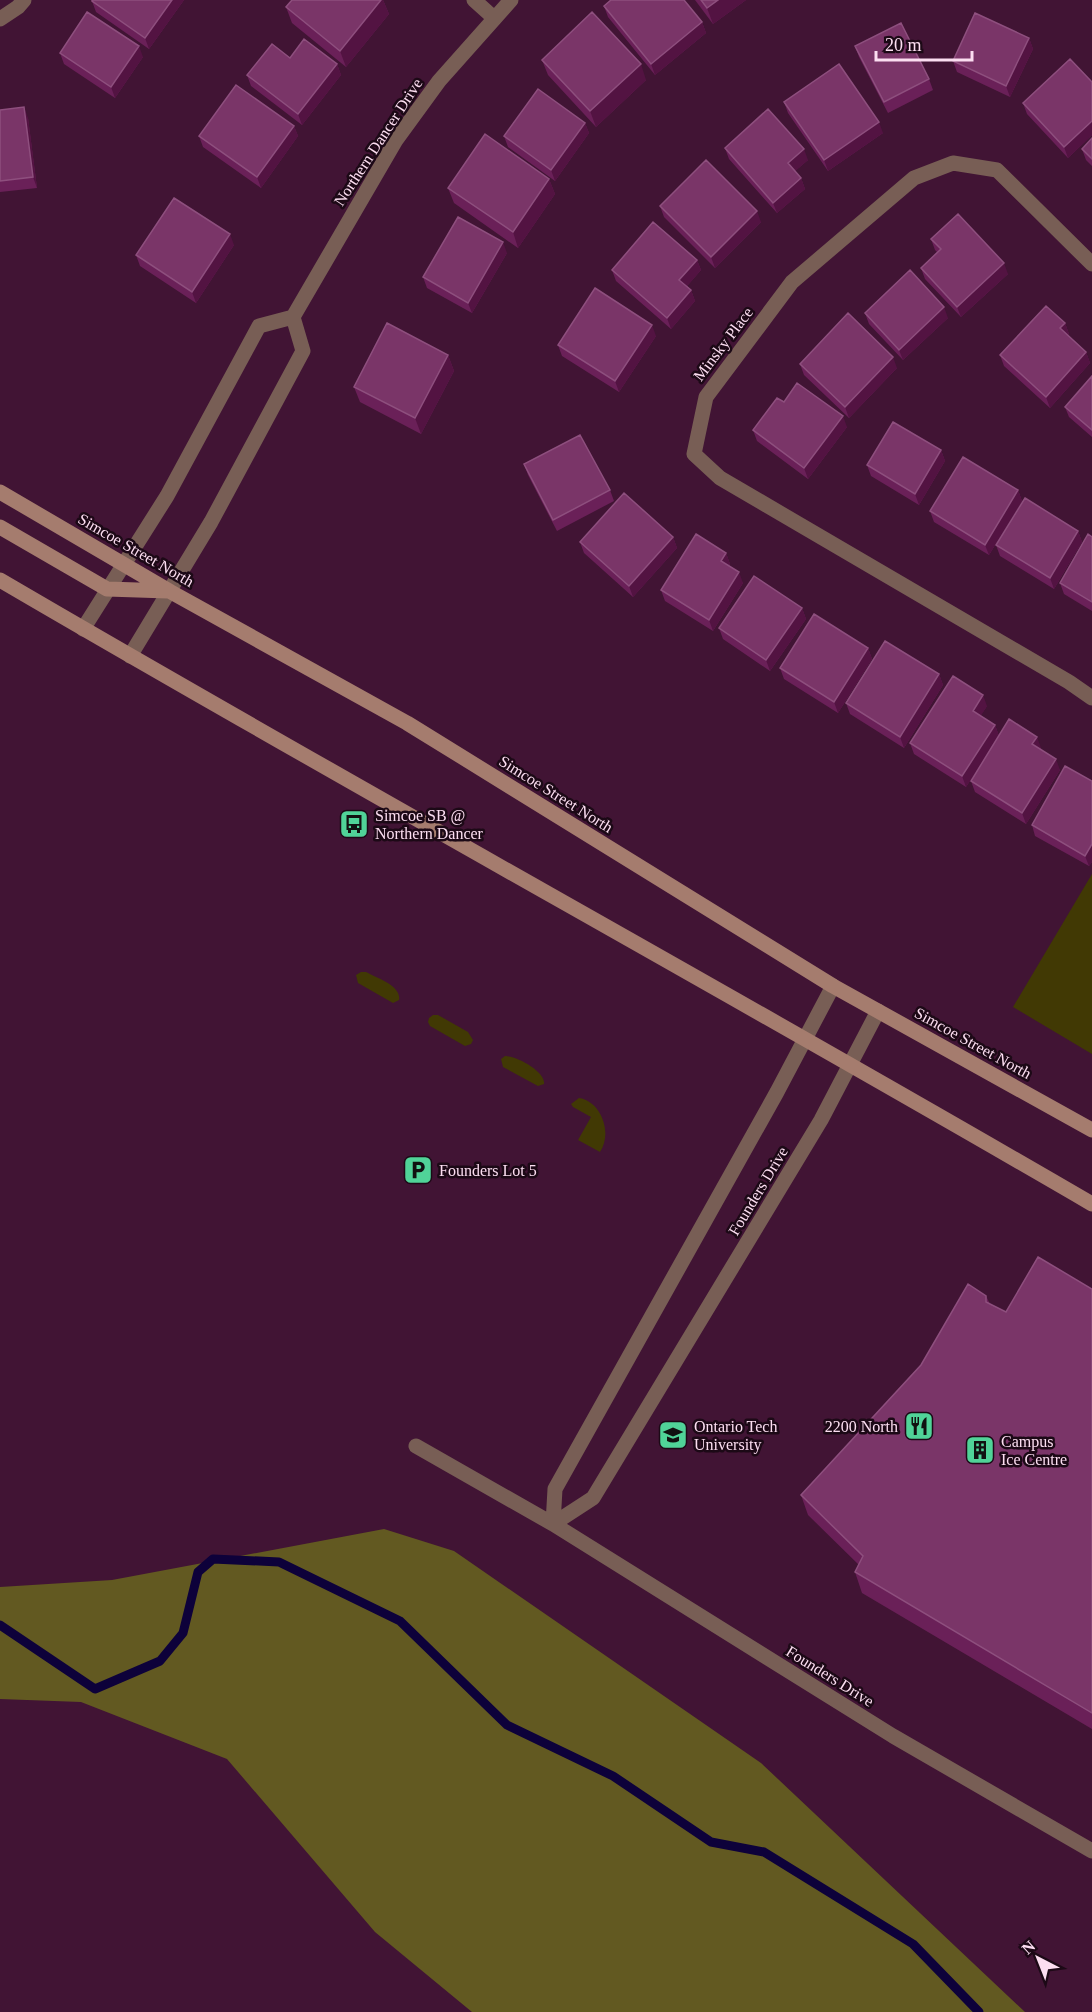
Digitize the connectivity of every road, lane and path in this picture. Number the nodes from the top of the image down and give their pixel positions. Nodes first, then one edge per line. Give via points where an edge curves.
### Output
1 (24, 0) edge
2 (474, 0) edge
3 (512, 0) edge
4 (494, 18) junction
5 (0, 19) edge
6 (1092, 264) edge
7 (293, 317) junction
8 (0, 492) edge
9 (0, 526) edge
10 (123, 563) junction
11 (0, 580) edge
12 (107, 589) junction
13 (171, 592) junction
14 (83, 629) junction
15 (130, 656) junction
16 (1092, 698) edge
17 (833, 986) junction
18 (878, 1011) junction
19 (805, 1038) junction
20 (850, 1064) junction
21 (1092, 1130) edge
22 (1092, 1204) edge
23 (416, 1446) dead end
24 (553, 1524) junction
25 (1092, 1851) edge

1 - 5 street
2 - 4 street
3 - 4 street, Northern Dancer Drive
4 - 7 street, Northern Dancer Drive via 439,81 396,140
6 - 16 street, Minsky Place via 997,170 953,163 914,178 792,282 706,397 694,454 720,478
7 - 10 street via 259,326 167,496
7 - 13 street via 303,351
8 - 10 main road, Simcoe Street North
9 - 12 main road
10 - 12 street
10 - 13 main road, Simcoe Street North
11 - 14 main road
12 - 13 main road
12 - 14 street
13 - 15 street
13 - 17 main road, Simcoe Street North via 407,723
14 - 15 main road
15 - 19 main road
17 - 18 main road, Simcoe Street North
17 - 19 street, Founders Drive
18 - 20 street, Founders Drive
18 - 21 main road, Simcoe Street North
19 - 20 main road
19 - 24 street, Founders Drive via 555,1489
20 - 22 main road
20 - 24 street, Founders Drive via 821,1120 593,1498
23 - 24 street, Founders Drive
24 - 25 street, Founders Drive via 893,1737

